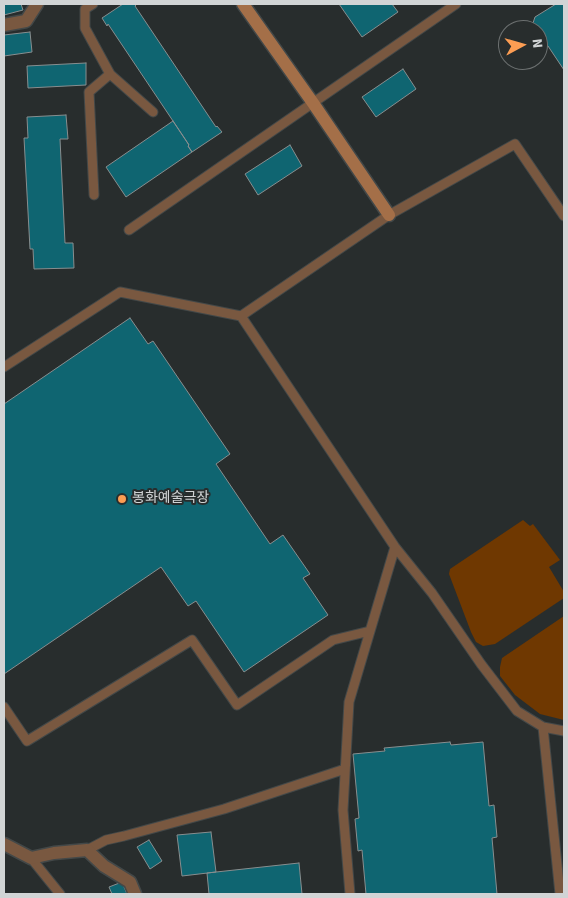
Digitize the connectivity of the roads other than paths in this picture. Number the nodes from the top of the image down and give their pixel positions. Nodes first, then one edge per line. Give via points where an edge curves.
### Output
1 (37, 4) edge
2 (93, 4) edge
3 (243, 4) edge
4 (456, 4) edge
5 (4, 25) edge
6 (110, 74) junction
7 (312, 103) junction
8 (153, 112) dead end
9 (94, 195) dead end
10 (389, 215) junction
11 (564, 216) edge
12 (129, 230) dead end
13 (241, 316) junction
14 (4, 367) edge
15 (394, 547) junction
16 (370, 631) junction
17 (4, 707) edge
18 (542, 727) junction
19 (564, 731) edge
20 (345, 769) junction
21 (4, 844) edge
22 (86, 850) junction
23 (31, 858) junction
24 (60, 894) edge
25 (136, 894) edge
26 (350, 894) edge
27 (560, 894) edge

1 - 5 street via 26,21
2 - 6 lane via 85,9 85,28
3 - 7 street
4 - 7 lane
6 - 8 lane
6 - 9 lane via 89,92
7 - 10 street
7 - 12 lane
10 - 11 lane via 515,144
10 - 13 lane
13 - 14 lane via 120,292
13 - 15 lane
15 - 16 lane
15 - 18 lane via 432,593 517,711
16 - 17 lane via 333,640 236,705 192,640 26,741
16 - 20 lane via 349,702
18 - 19 lane
18 - 27 lane
20 - 22 lane via 224,809 106,840
20 - 26 lane via 343,810
21 - 23 street
22 - 23 street
22 - 25 street via 130,882
23 - 24 lane

